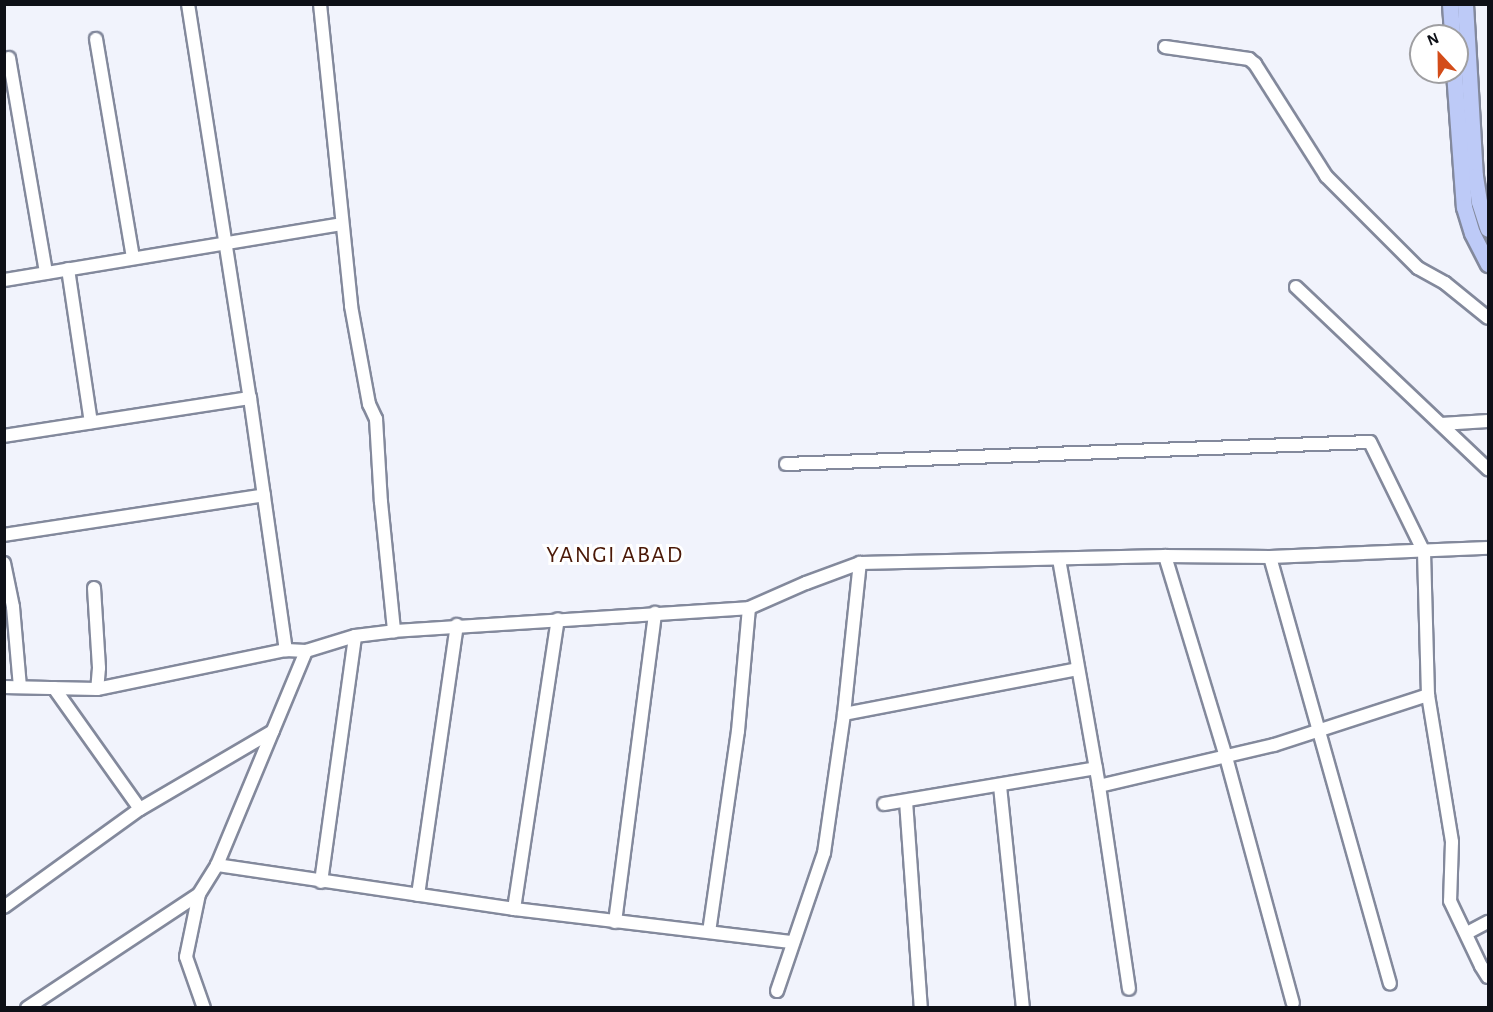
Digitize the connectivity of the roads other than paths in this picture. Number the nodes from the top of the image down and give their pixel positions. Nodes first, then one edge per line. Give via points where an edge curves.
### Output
1 (188, 4) edge
2 (320, 4) edge
3 (1450, 4) edge
4 (1465, 4) edge
5 (1451, 24) edge
6 (96, 39) dead end
7 (1165, 47) dead end
8 (9, 58) dead end
9 (1455, 84) edge
10 (341, 224) junction
11 (1488, 229) edge
12 (225, 242) junction
13 (133, 258) junction
14 (1488, 264) edge
15 (68, 269) junction
16 (46, 273) junction
17 (4, 280) edge
18 (1296, 287) dead end
19 (1488, 318) edge
20 (250, 398) junction
21 (91, 422) junction
22 (1488, 422) edge
23 (1442, 424) junction
24 (4, 436) edge
25 (786, 464) dead end
26 (1488, 469) edge
27 (264, 495) junction
28 (4, 535) edge
29 (1488, 548) edge
30 (1424, 552) junction
31 (1165, 556) junction
32 (1270, 557) junction
33 (1059, 559) junction
34 (4, 563) edge
35 (860, 563) junction
36 (94, 588) dead end
37 (9, 607) edge
38 (749, 608) junction
39 (655, 613) junction
40 (558, 619) junction
41 (457, 625) junction
42 (394, 630) junction
43 (356, 636) junction
44 (286, 650) junction
45 (306, 651) junction
46 (1077, 669) junction
47 (4, 687) edge
48 (21, 687) junction
49 (54, 688) junction
50 (97, 689) junction
51 (1428, 695) junction
52 (844, 714) junction
53 (1318, 730) junction
54 (273, 731) junction
55 (1226, 757) junction
56 (1096, 768) junction
57 (1000, 786) junction
58 (1099, 786) junction
59 (906, 801) junction
60 (884, 804) dead end
61 (140, 809) junction
62 (217, 865) junction
63 (321, 882) junction
64 (199, 894) junction
65 (418, 895) junction
66 (4, 907) edge
67 (514, 909) junction
68 (615, 922) junction
69 (1488, 922) edge
70 (709, 932) junction
71 (1467, 933) junction
72 (791, 942) junction
73 (1488, 977) edge
74 (1390, 983) dead end
75 (1129, 989) dead end
76 (777, 991) dead end
77 (1293, 1003) dead end
78 (27, 1008) edge
79 (204, 1008) edge
80 (921, 1008) edge
81 (1023, 1008) edge

1 - 12 street
2 - 10 street
3 - 5 main road
4 - 11 main road via 1476,183
6 - 13 street
7 - 19 street via 1249,59 1256,64 1326,176 1418,268 1445,283
8 - 16 street
9 - 14 main road via 1464,207
10 - 12 street
10 - 42 street via 351,306 369,404 376,419
12 - 13 street
12 - 20 street
13 - 15 street
15 - 16 street
15 - 21 street
16 - 17 street
18 - 23 street
20 - 21 street
20 - 27 street
21 - 24 street
22 - 23 street
23 - 26 street
25 - 30 street via 1370,442
27 - 28 street
27 - 44 street
29 - 30 street
30 - 32 street
30 - 51 street
31 - 32 street
31 - 33 street
31 - 55 street
32 - 53 street
33 - 35 street
33 - 46 street
34 - 37 street
35 - 38 street
35 - 52 street
36 - 50 street
37 - 48 street
38 - 39 street
38 - 70 street via 738,731
39 - 40 street
39 - 68 street
40 - 41 street
40 - 67 street
41 - 42 street
41 - 65 street
42 - 43 street
43 - 45 street
43 - 63 street
44 - 45 street
44 - 50 street
45 - 54 street
46 - 52 street
46 - 56 street
47 - 48 street
48 - 49 street
49 - 50 street
49 - 61 street
51 - 53 street
51 - 71 street via 1452,842 1450,901
52 - 72 street via 824,853
53 - 55 street
53 - 74 street
54 - 61 street
54 - 62 street
55 - 58 street
55 - 77 street
56 - 57 street
56 - 58 street
57 - 59 street
57 - 81 street
58 - 75 street
59 - 60 street
59 - 80 street
61 - 66 street
62 - 63 street
62 - 64 street
63 - 65 street
64 - 78 street
64 - 79 street via 186,957
65 - 67 street
67 - 68 street
68 - 70 street
69 - 71 street
70 - 72 street
71 - 73 street
72 - 76 street

